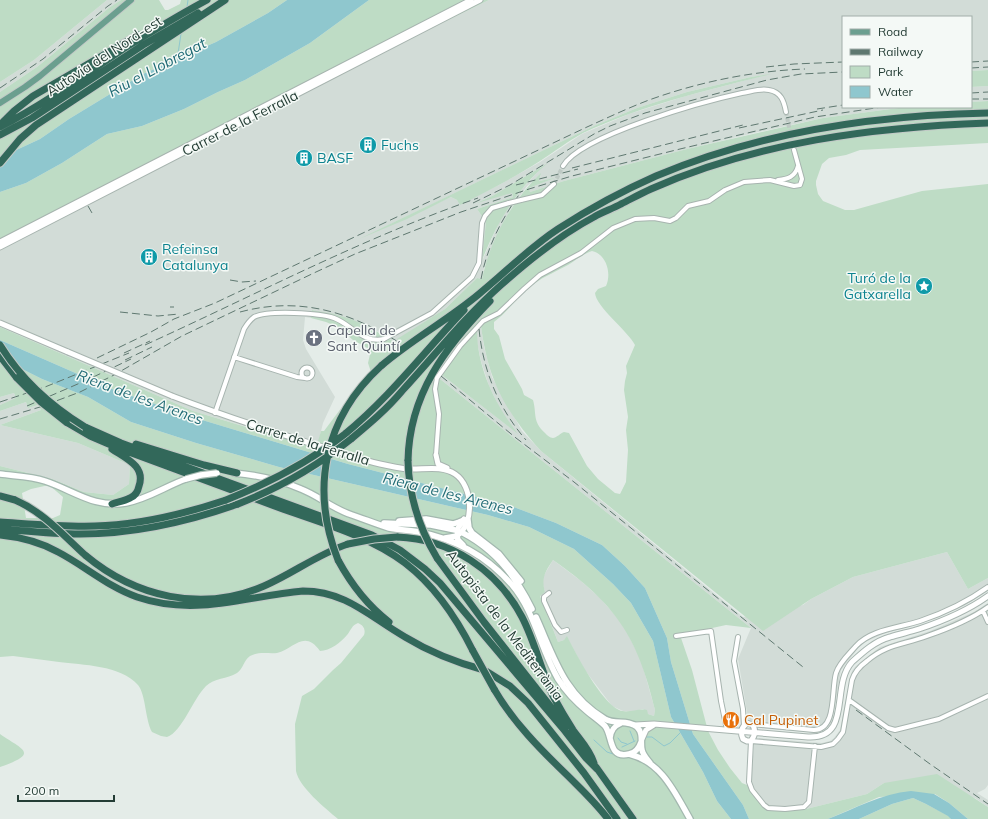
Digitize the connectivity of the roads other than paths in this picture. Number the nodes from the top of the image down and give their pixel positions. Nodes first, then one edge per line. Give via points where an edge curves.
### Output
1 (131, 0) edge
2 (207, 0) edge
3 (224, 0) edge
4 (471, 0) edge
5 (480, 0) edge
6 (179, 13) junction
7 (0, 103) edge
8 (786, 112) tunnel mouth
9 (988, 113) edge
10 (988, 123) edge
11 (0, 126) edge
12 (0, 135) edge
13 (794, 150) tunnel mouth
14 (0, 163) edge
15 (563, 166) tunnel mouth
16 (798, 166) junction
17 (776, 181) junction
18 (554, 184) tunnel mouth
19 (620, 205) junction
20 (0, 242) edge
21 (0, 246) edge
22 (479, 294) junction
23 (0, 323) edge
24 (0, 345) edge
25 (0, 356) edge
26 (234, 357) junction
27 (303, 369) junction
28 (289, 373) junction
29 (305, 378) junction
30 (215, 412) junction
31 (98, 436) junction
32 (436, 455) junction
33 (435, 461) junction
34 (420, 469) junction
35 (438, 469) junction
36 (238, 473) junction
37 (0, 474) edge
38 (456, 475) junction
39 (0, 496) edge
40 (112, 504) junction
41 (362, 519) junction
42 (465, 520) junction
43 (0, 522) edge
44 (380, 523) junction
45 (0, 529) edge
46 (456, 533) junction
47 (463, 533) dead end
48 (0, 535) edge
49 (441, 538) junction
50 (469, 550) junction
51 (988, 588) edge
52 (549, 593) dead end
53 (988, 596) edge
54 (988, 607) edge
55 (983, 611) junction
56 (988, 622) edge
57 (542, 629) junction
58 (567, 630) dead end
59 (676, 636) dead end
60 (738, 637) dead end
61 (484, 670) junction
62 (988, 696) edge
63 (849, 700) junction
64 (624, 723) junction
65 (660, 724) junction
66 (635, 726) junction
67 (727, 730) junction
68 (740, 732) junction
69 (752, 733) junction
70 (610, 739) junction
71 (642, 740) junction
72 (815, 746) junction
73 (629, 754) junction
74 (650, 763) junction
75 (596, 766) junction
76 (608, 819) edge
77 (617, 819) edge
78 (633, 819) edge
79 (690, 819) edge

1 - 7 main road via 40,76
2 - 6 highway
3 - 12 highway, Autovia del Nord-est via 177,24 32,118
3 - 14 highway via 55,112 27,133
4 - 20 street, Carrer de la Ferralla
5 - 21 street, Carrer de la Ferralla
6 - 11 highway, Autovia del Nord-est via 34,109
6 - 11 highway via 33,96
8 - 15 street via 782,98 770,90 762,89 730,96 673,112 615,133 578,151 567,159
9 - 22 highway, Autopista de la Mediterrània via 908,118 825,129 728,150 692,162 638,184 581,215 528,250
10 - 19 highway via 867,132 804,143 732,160 672,180
13 - 16 street
16 - 17 street via 790,178
16 - 17 street via 802,179 800,185
17 - 32 street via 752,180 737,184 709,201 688,206 670,221 645,218 625,223 602,236 581,253 540,275 499,313 482,321 436,380 439,414
18 - 26 street, bridge via 542,195 492,208 482,224 479,263 472,277 437,309 384,339 374,340 365,337 343,322 328,316 267,314 248,322
19 - 45 highway, bridge via 563,236 533,258 504,282 466,320 379,415 336,452 270,491 213,513 181,522 126,531 78,534
19 - 75 highway, Autopista de la Mediterrània, bridge via 563,240 530,265 495,296 455,340 433,371 422,394 412,427 408,461 416,512 425,536 438,558
22 - 43 highway, bridge via 371,411 345,434 276,479 226,500 167,517 120,524 72,526
22 - 61 highway, Autopista de la Mediterrània, bridge via 381,366 364,383 346,408 333,436 323,488 330,538 345,574 358,591 392,624 422,642
23 - 30 street, Carrer de la Ferralla, bridge
24 - 31 highway, bridge via 16,368 46,399
25 - 31 highway, bridge via 20,382 41,402 69,424 90,436
26 - 28 street
26 - 30 street
27 - 28 street
27 - 29 street via 302,374
27 - 29 street via 308,367 312,370 312,376
28 - 29 street
30 - 34 street, Carrer de la Ferralla via 369,461 406,469
31 - 36 highway
31 - 40 highway via 129,460 140,473 140,486 133,496
31 - 75 highway via 372,534 400,550 440,583 586,758
31 - 76 highway, bridge via 354,536 382,548 405,563 433,589 454,617 494,690 512,716
32 - 33 street
32 - 38 street via 438,464
33 - 34 street via 431,466
33 - 35 street
34 - 35 street, Carrer de la Ferralla
35 - 38 street, Carrer de la Ferralla
36 - 40 main road, bridge via 201,475 138,500
36 - 41 main road via 294,486
37 - 40 main road via 41,480 89,500
38 - 42 street via 468,497
39 - 75 highway, bridge via 16,500 44,517 108,573 139,589 170,597 209,599 242,594 348,544 374,539 426,541 447,547 477,564 511,599 522,617 554,696
41 - 44 main road
41 - 49 main road via 390,528 417,531
42 - 44 main road via 453,524 421,519
42 - 46 street via 464,529
42 - 57 main road via 472,532 499,554 520,579 532,600
44 - 46 main road via 431,524
46 - 49 main road via 451,538
46 - 50 main road via 459,542
47 - 57 main road via 487,550 511,574 525,594
48 - 61 highway via 44,545 123,591 167,604 213,605 303,591 332,595 354,604 413,642
49 - 50 main road
50 - 70 main road via 497,570 520,596 531,614 558,678 575,700 608,730
51 - 69 street via 921,621 878,633 860,642 838,669 830,719 821,729 763,726
52 - 58 street via 544,597 544,601 555,625 561,632
53 - 69 street via 975,605 921,629 880,640 864,652 849,666 844,676 836,724 823,736
54 - 55 street
55 - 56 street
55 - 63 street via 926,636 876,653 855,672
57 - 64 main road via 556,665 574,692 605,719 613,723
59 - 67 street via 711,631
60 - 69 street via 734,661 744,718
61 - 77 highway, Autopista de la Mediterrània via 510,686 528,703
62 - 63 street via 939,719 895,730 888,728
63 - 72 street via 841,736 829,746
64 - 66 main road
64 - 70 main road via 614,728
65 - 66 street
65 - 67 street
65 - 71 street via 648,728
66 - 71 main road
67 - 68 street
68 - 69 street
68 - 69 street
68 - 69 street via 747,741
69 - 72 street
69 - 72 street via 749,784 766,807 780,810 804,807 809,802
70 - 73 main road via 615,750
71 - 73 main road via 637,750
71 - 74 main road via 642,751
73 - 74 main road
74 - 79 main road via 670,785
75 - 78 highway, Autopista de la Mediterrània

